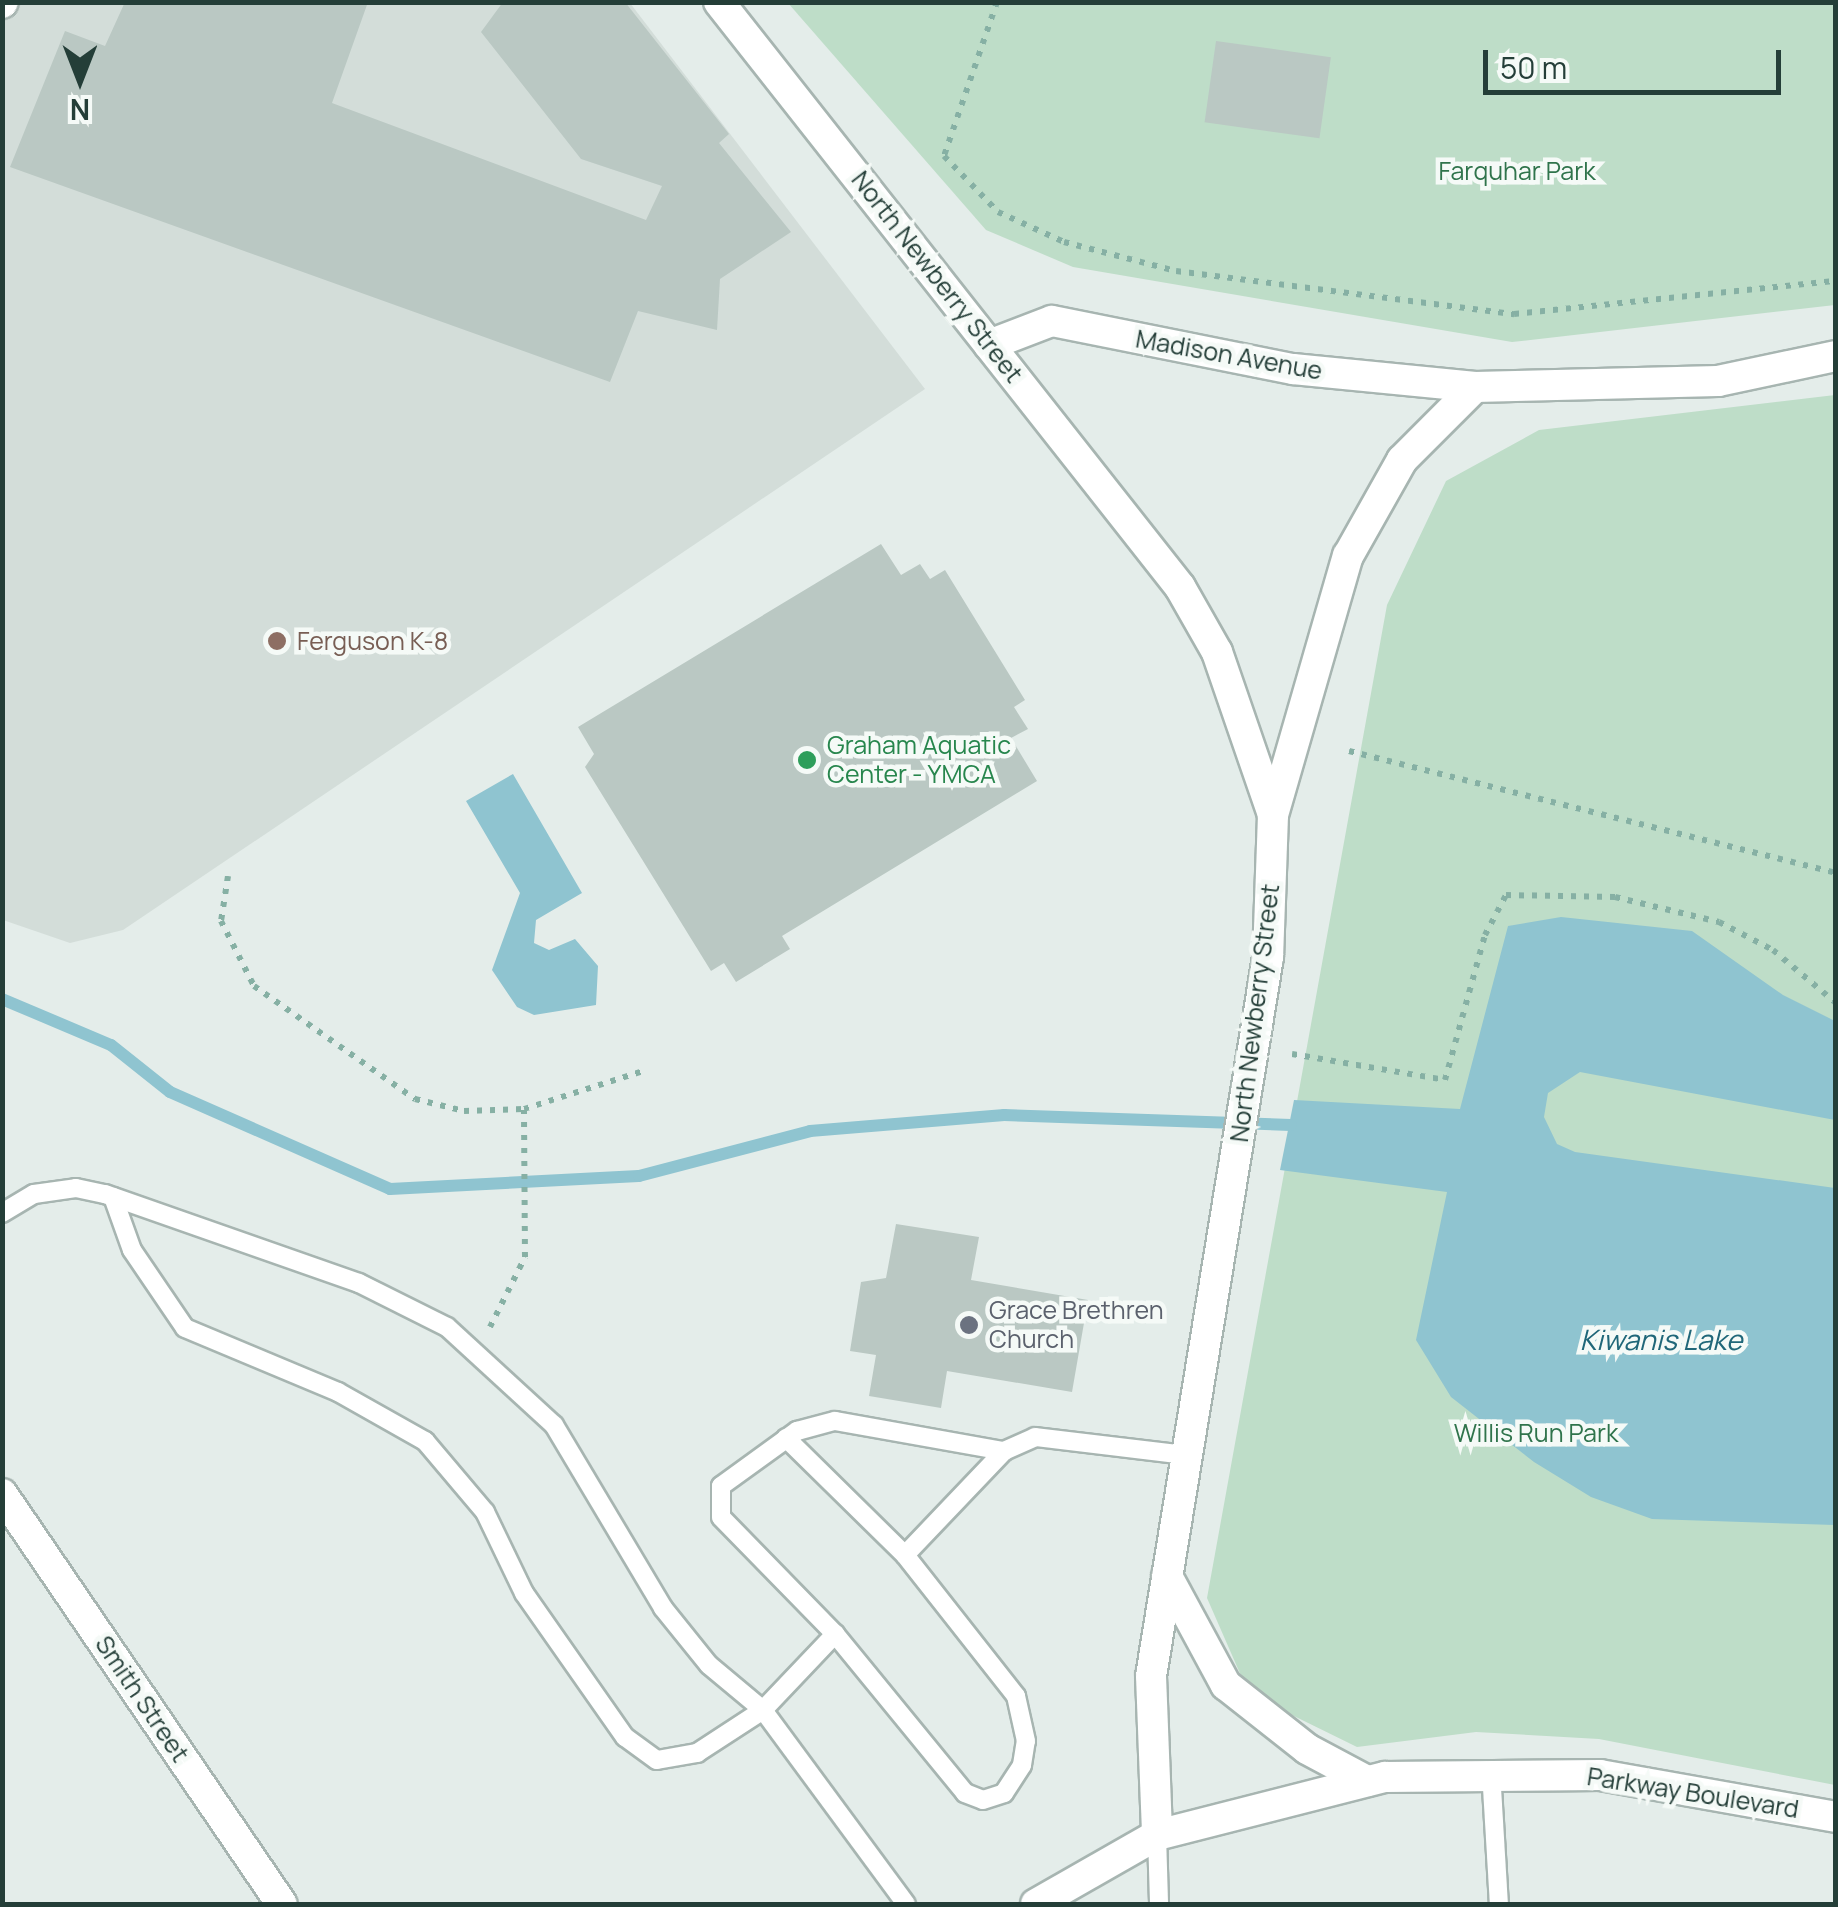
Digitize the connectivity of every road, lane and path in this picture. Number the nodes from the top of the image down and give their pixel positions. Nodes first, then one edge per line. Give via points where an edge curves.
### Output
1 (719, 2) edge
2 (996, 2) edge
3 (1836, 280) edge
4 (989, 345) junction
5 (1836, 356) edge
6 (1474, 387) junction
7 (1349, 751) dead end
8 (1273, 815) junction
9 (1836, 872) edge
10 (228, 876) dead end
11 (1836, 1004) edge
12 (1292, 1054) dead end
13 (646, 1070) dead end
14 (524, 1110) junction
15 (113, 1197) junction
16 (2, 1214) edge
17 (474, 1348) junction
18 (786, 1438) junction
19 (1004, 1451) junction
20 (1185, 1455) junction
21 (2, 1494) edge
22 (905, 1555) junction
23 (1167, 1576) junction
24 (836, 1634) junction
25 (763, 1710) junction
26 (1491, 1771) junction
27 (1366, 1781) junction
28 (1836, 1817) edge
29 (1156, 1835) junction
30 (282, 1904) edge
31 (906, 1904) edge
32 (1036, 1904) edge
33 (1160, 1904) edge
34 (1499, 1904) edge

1 - 4 street, North Newberry Street
2 - 3 path via 944,156 998,212 1064,242 1176,271 1514,314
4 - 6 street, Madison Avenue via 1052,321 1292,370
4 - 8 street, North Newberry Street via 1180,587 1217,652
5 - 6 street, Madison Avenue via 1718,381
6 - 8 street via 1402,460 1348,556
7 - 9 path
8 - 20 street, North Newberry Street via 1274,902
10 - 14 path via 221,921 254,986 415,1100 464,1112
11 - 12 path via 1773,950 1719,922 1615,898 1506,895 1485,934 1445,1080
13 - 14 path
14 - 17 path via 528,1214 522,1278
15 - 16 lane via 76,1188 34,1194
15 - 17 lane via 359,1283
15 - 25 lane via 132,1250 186,1328 338,1392 425,1441 485,1512 524,1593 641,1753 676,1762
17 - 25 lane via 554,1426 663,1608 709,1665
18 - 19 lane via 859,1421
18 - 22 lane
18 - 24 lane via 721,1486 721,1517
19 - 20 lane via 1035,1437 1076,1437
19 - 22 lane
20 - 23 street, North Newberry Street
21 - 30 street, Smith Street
22 - 24 lane via 1020,1706 1022,1765 1004,1793 983,1800 965,1793
23 - 27 street via 1226,1685 1308,1750
23 - 29 street, North Newberry Street via 1152,1676
24 - 25 lane
25 - 31 lane
26 - 27 street, Parkway Boulevard
26 - 28 street, Parkway Boulevard via 1600,1775
26 - 34 lane
27 - 29 street, Parkway Boulevard
29 - 32 street, Parkway Boulevard
29 - 33 lane

